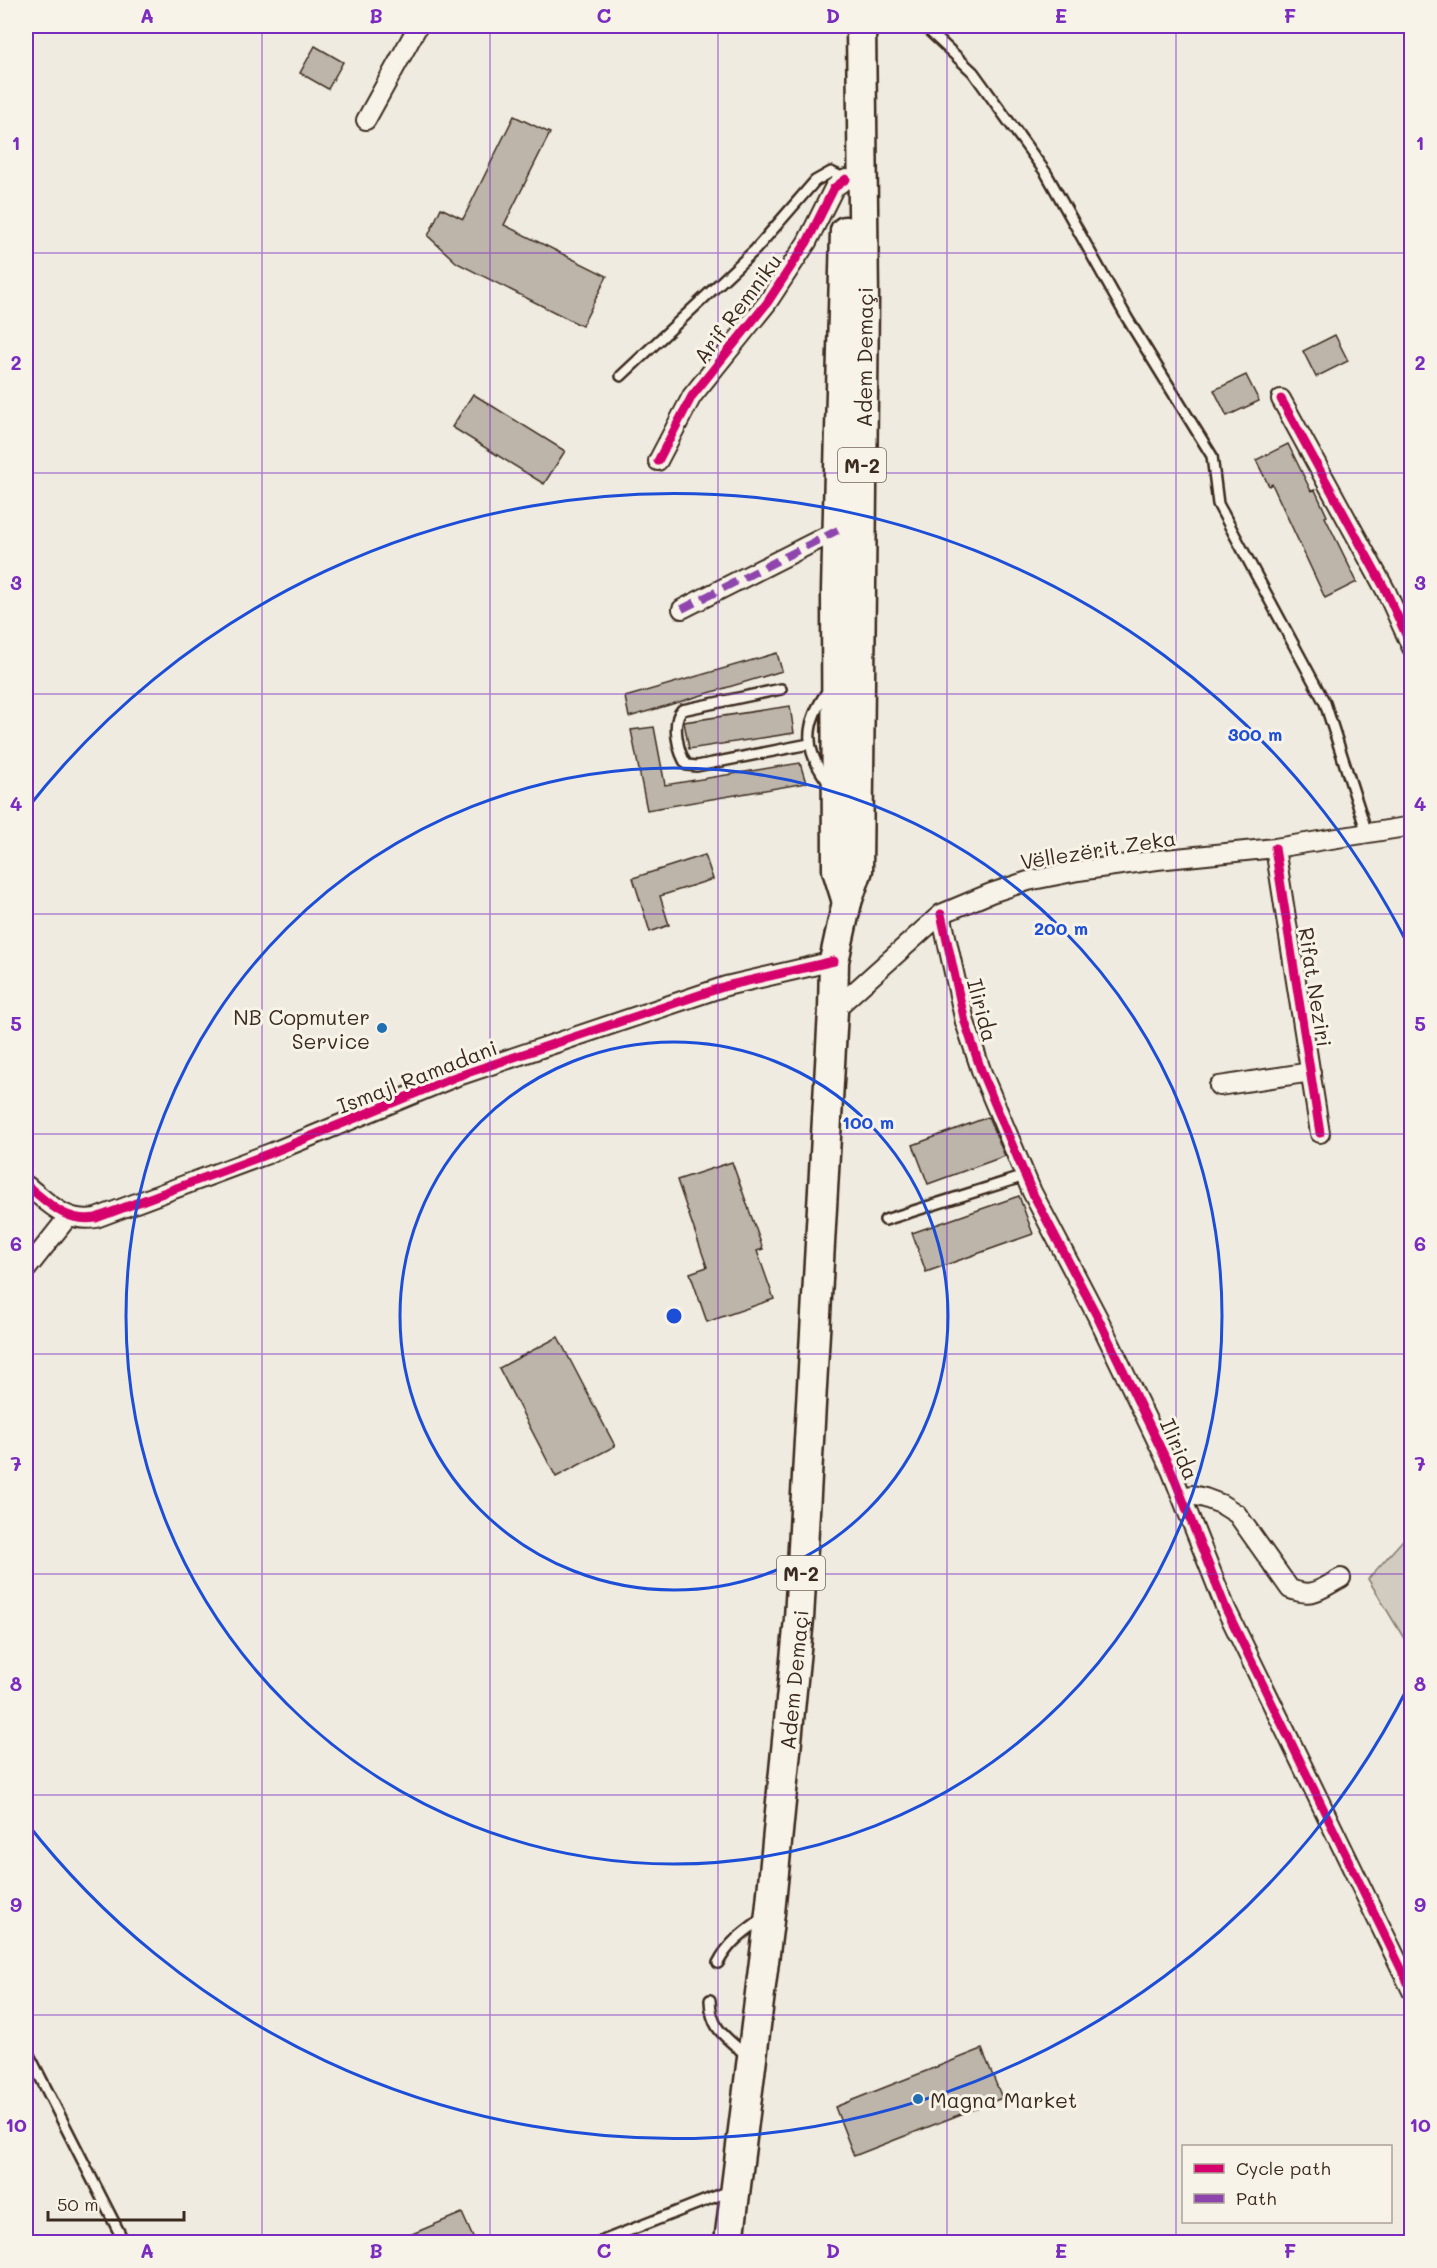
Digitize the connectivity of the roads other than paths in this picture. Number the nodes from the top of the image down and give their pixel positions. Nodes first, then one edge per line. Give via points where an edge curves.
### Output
1 (418, 26) edge
2 (844, 26) edge
3 (861, 26) edge
4 (924, 26) edge
5 (366, 120) dead end
6 (846, 179) junction
7 (621, 376) dead end
8 (1281, 399) dead end
9 (658, 461) dead end
10 (838, 530) junction
11 (682, 609) dead end
12 (1412, 648) edge
13 (837, 677) junction
14 (781, 689) dead end
15 (809, 744) junction
16 (837, 793) junction
17 (1412, 826) edge
18 (1367, 833) junction
19 (1275, 848) junction
20 (847, 902) junction
21 (941, 914) junction
22 (834, 961) junction
23 (833, 1011) junction
24 (1311, 1072) junction
25 (1219, 1086) dead end
26 (1320, 1132) dead end
27 (1025, 1176) junction
28 (26, 1185) edge
29 (68, 1217) junction
30 (885, 1220) dead end
31 (26, 1270) edge
32 (1182, 1497) junction
33 (1341, 1578) dead end
34 (770, 1913) junction
35 (718, 1963) dead end
36 (1412, 1991) edge
37 (710, 2000) dead end
38 (26, 2049) edge
39 (752, 2061) junction
40 (737, 2188) junction
41 (124, 2242) edge
42 (600, 2242) edge
43 (729, 2242) edge

1 - 5 street
2 - 6 main road, Adem Demaçi / M-2
3 - 20 main road, Adem Demaçi / M-2 via 864,299 858,870
4 - 18 lane via 973,72 1046,173 1127,318 1212,456 1218,504 1325,703
6 - 7 lane via 831,172 815,181 755,250
6 - 9 street, Arif Remniku via 834,188 807,242 767,303 692,396
6 - 10 main road, Adem Demaçi / M-2
8 - 12 street via 1386,591
10 - 11 street
10 - 13 main road, Adem Demaçi / M-2
13 - 15 lane via 813,717
13 - 16 main road, Adem Demaçi / M-2
14 - 15 lane via 682,710 676,723 682,759 687,765 697,766
15 - 16 lane via 817,765
16 - 20 main road, Adem Demaçi / M-2 via 837,870
17 - 18 street, Vëllezërit Zeka
18 - 19 street, Vëllezërit Zeka
19 - 21 street, Vëllezërit Zeka via 1158,860 1028,881
19 - 24 street, Rifat Neziri
20 - 22 main road, Adem Demaçi / M-2
21 - 23 street, Vëllezërit Zeka
21 - 27 street, Ilirida via 965,1022
22 - 23 main road, Adem Demaçi / M-2
22 - 29 street, Ismajl Ramadani via 715,990 455,1077 273,1152 96,1218
23 - 34 main road, Adem Demaçi / M-2 via 799,1619
24 - 25 street, Rifat Neziri
24 - 26 street, Rifat Neziri
27 - 30 lane
27 - 32 street, Ilirida via 1097,1316
28 - 29 street
29 - 31 street
32 - 33 street, Ilirida via 1205,1498 1237,1514 1290,1589 1312,1593
32 - 36 street, Ilirida via 1226,1609
34 - 35 lane via 735,1938
34 - 39 main road, Adem Demaçi / M-2
37 - 39 lane via 711,2016 719,2030
38 - 41 lane
39 - 40 main road, Adem Demaçi / M-2
40 - 42 lane
40 - 43 main road, Adem Demaçi / M-2

